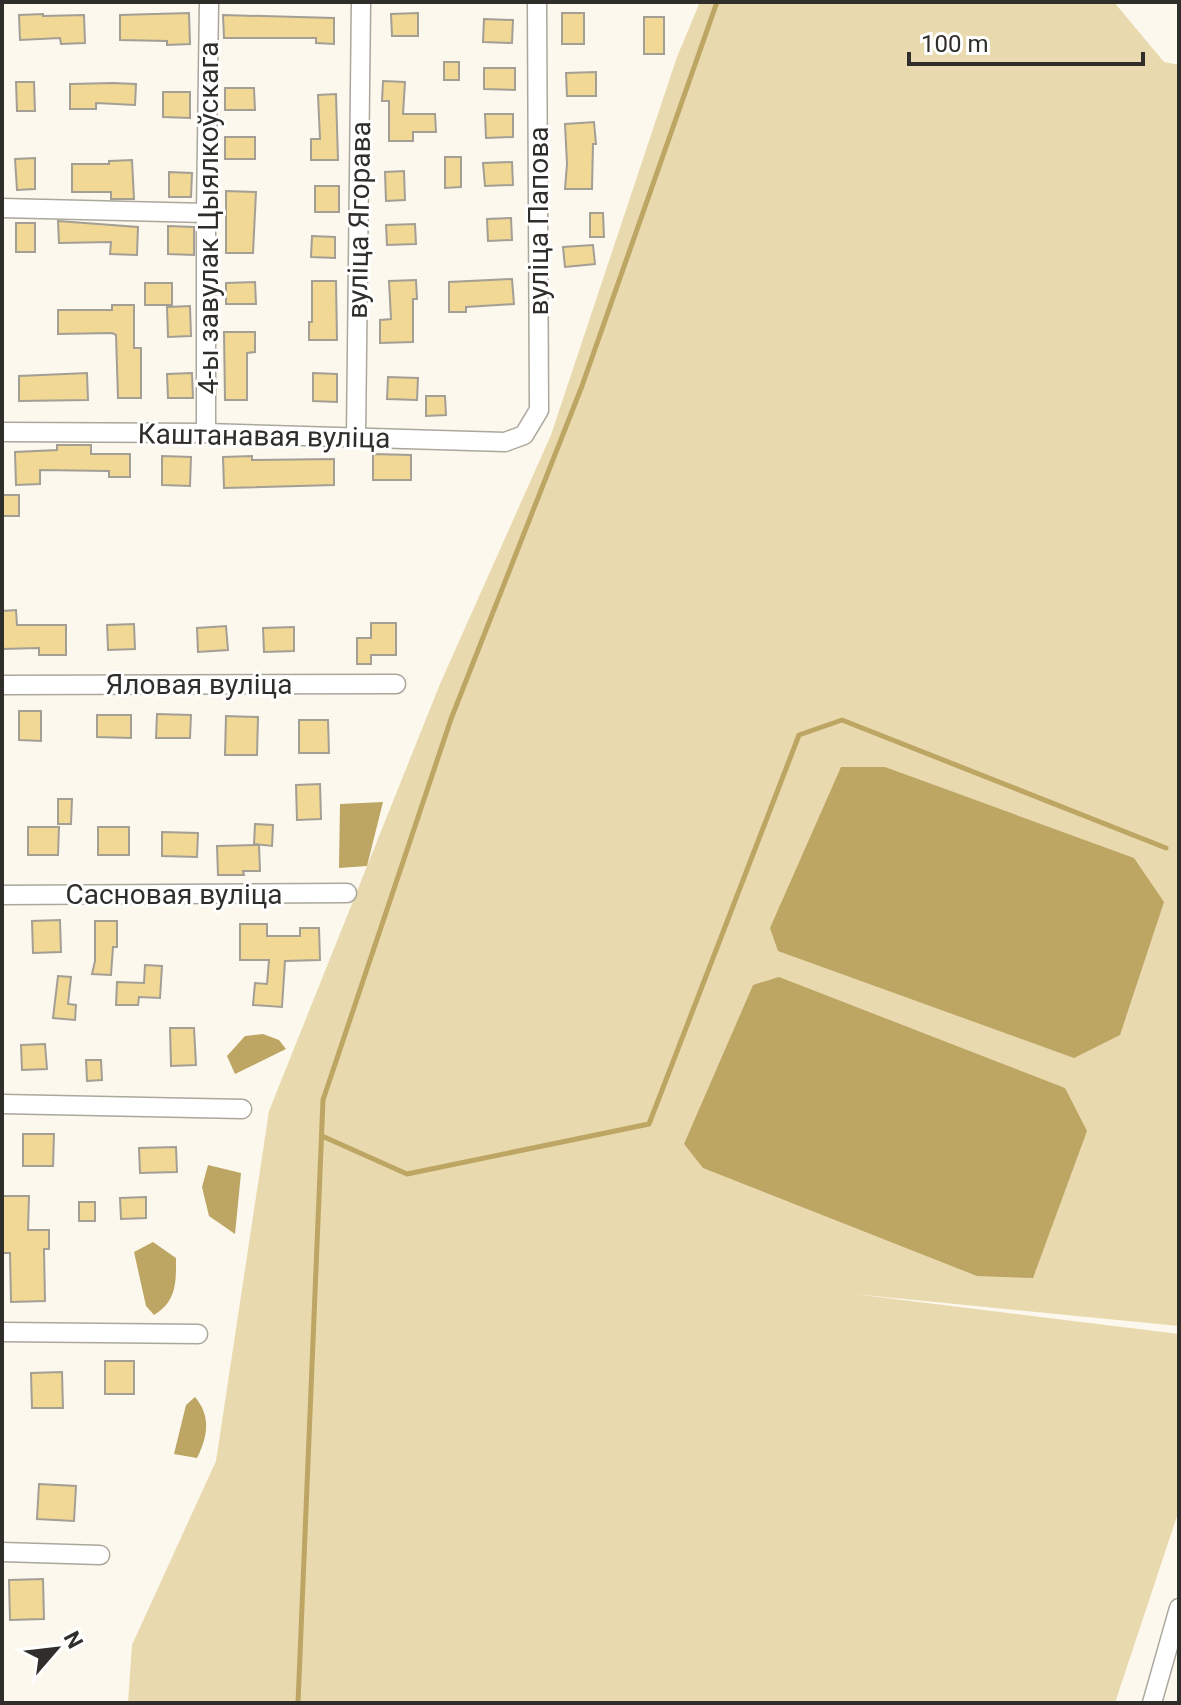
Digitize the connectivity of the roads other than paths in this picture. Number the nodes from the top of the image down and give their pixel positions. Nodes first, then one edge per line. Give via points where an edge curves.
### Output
1 (209, 2) edge
2 (361, 2) edge
3 (537, 2) edge
4 (2, 208) edge
5 (206, 213) junction
6 (2, 432) edge
7 (206, 433) junction
8 (524, 435) joint
9 (356, 437) junction
10 (396, 684) dead end
11 (2, 685) edge
12 (347, 893) dead end
13 (2, 895) edge
14 (2, 1104) edge
15 (242, 1109) dead end
16 (2, 1332) edge
17 (198, 1334) dead end
18 (2, 1552) edge
19 (100, 1555) dead end
20 (1179, 1608) edge
21 (1173, 1650) edge
22 (1152, 1703) edge

1 - 5 street, 4-ы завулак Цыялкоўскага
2 - 9 street, вуліца Ягорава
3 - 8 street, вуліца Папова via 539,410
4 - 5 street
5 - 7 street, 4-ы завулак Цыялкоўскага
6 - 7 street, Каштанавая вуліца
7 - 9 street, Каштанавая вуліца
8 - 9 street, Каштанавая вуліца via 505,442
10 - 11 street, Яловая вуліца
12 - 13 street, Сасновая вуліца
14 - 15 street
16 - 17 street
18 - 19 street
20 - 21 street
21 - 22 street

